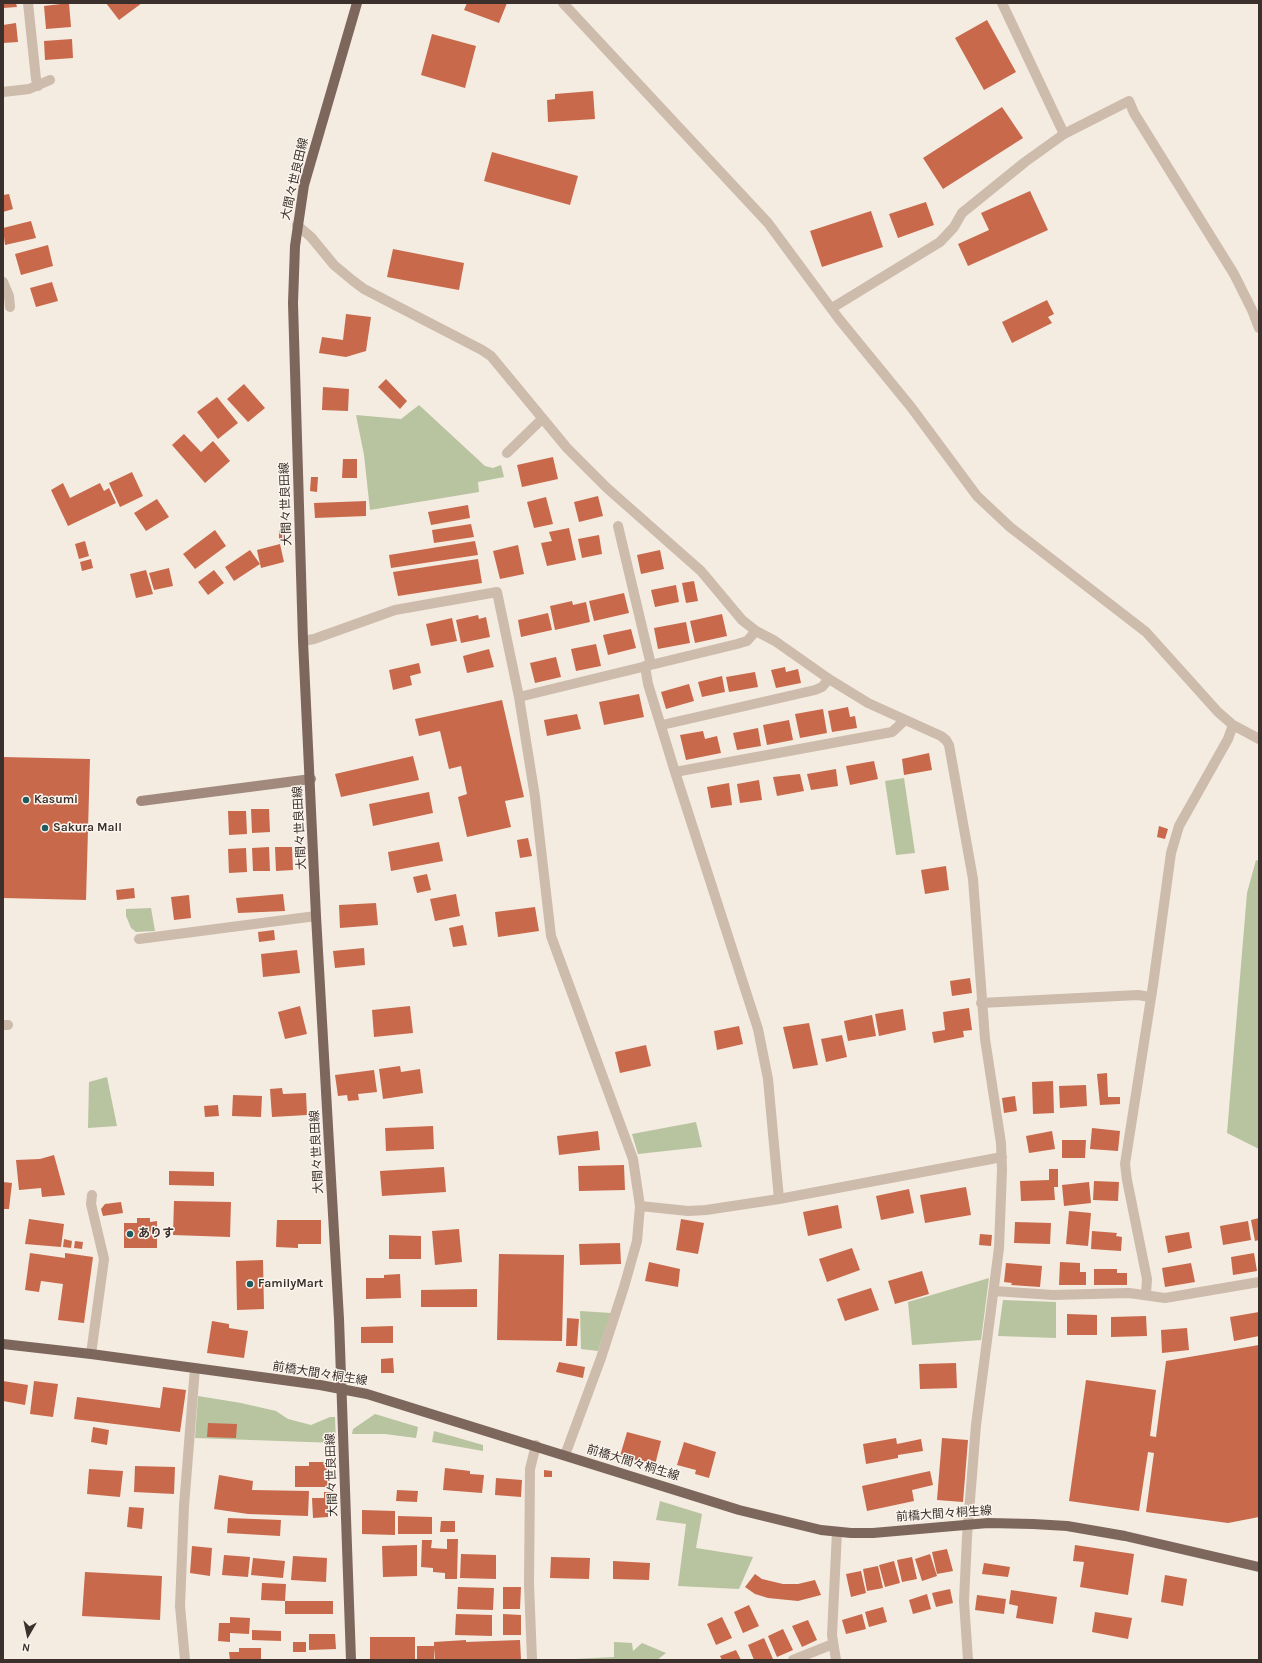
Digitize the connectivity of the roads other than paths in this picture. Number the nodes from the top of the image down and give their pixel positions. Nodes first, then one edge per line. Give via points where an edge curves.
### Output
1 (28, 3) edge
2 (357, 3) edge
3 (563, 3) edge
4 (1002, 3) edge
5 (50, 80) dead end
6 (38, 86) junction
7 (3, 92) edge
8 (1064, 134) junction
9 (297, 225) junction
10 (3, 282) edge
11 (10, 307) dead end
12 (832, 308) junction
13 (1259, 328) edge
14 (542, 419) junction
15 (507, 453) dead end
16 (618, 526) dead end
17 (756, 631) junction
18 (303, 641) junction
19 (648, 666) junction
20 (829, 679) junction
21 (519, 697) junction
22 (904, 721) junction
23 (662, 725) junction
24 (1233, 725) junction
25 (1259, 739) edge
26 (675, 772) junction
27 (310, 779) junction
28 (141, 801) dead end
29 (316, 916) junction
30 (139, 939) dead end
31 (1150, 997) junction
32 (981, 1003) junction
33 (1002, 1157) junction
34 (92, 1196) dead end
35 (779, 1200) junction
36 (640, 1206) junction
37 (1259, 1282) edge
38 (994, 1291) junction
39 (1146, 1294) junction
40 (3, 1344) edge
41 (91, 1354) junction
42 (194, 1368) junction
43 (342, 1389) junction
44 (536, 1445) junction
45 (565, 1455) junction
46 (968, 1525) junction
47 (837, 1532) junction
48 (1259, 1567) edge
49 (833, 1644) junction
50 (185, 1660) edge
51 (351, 1660) edge
52 (532, 1660) edge
53 (793, 1660) edge
54 (836, 1660) edge
55 (968, 1660) edge

1 - 6 street
2 - 9 main road, 大間々世良田線 via 312,153
3 - 12 street via 752,204
4 - 8 street
5 - 6 street
6 - 7 street
8 - 12 street via 1024,162 962,213 954,227 940,242
8 - 13 street via 1129,101 1234,274
9 - 14 street via 312,237 334,265 364,289 491,356
9 - 18 main road, 大間々世良田線 via 293,303
10 - 11 street via 9,296
12 - 24 street via 911,407 977,496 1010,526 1146,632 1218,712
14 - 15 street
14 - 17 street via 607,488 701,571 736,614
16 - 19 street
17 - 19 street via 747,641
17 - 20 street via 776,641
18 - 21 street via 395,610 497,592
18 - 27 main road, 大間々世良田線
19 - 21 street
19 - 23 street via 648,684
20 - 22 street
20 - 23 street via 815,690
21 - 36 street via 535,797 551,936 633,1159
22 - 26 street via 892,732
22 - 32 street via 941,736 946,740 950,751 976,911
23 - 26 street
24 - 25 street
24 - 31 street via 1174,840
26 - 35 street via 758,1029 768,1079
27 - 28 street
27 - 29 main road, 大間々世良田線
29 - 30 street
29 - 43 main road, 大間々世良田線
31 - 32 street via 1138,995
31 - 39 street via 1125,1173 1148,1279
32 - 33 street
33 - 35 street
33 - 38 street via 999,1248
34 - 41 street via 91,1204 104,1259
35 - 36 street via 696,1211
36 - 45 street via 637,1241 624,1287
37 - 39 street via 1165,1298
38 - 39 street via 1053,1295
38 - 46 street via 976,1425
40 - 41 main road, 前橋大間々桐生線
41 - 42 main road, 前橋大間々桐生線
42 - 43 main road, 前橋大間々桐生線
42 - 50 street via 180,1606
43 - 44 main road, 前橋大間々桐生線 via 388,1400
43 - 51 main road, 大間々世良田線
44 - 45 main road, 前橋大間々桐生線
44 - 52 street via 530,1469 529,1584
45 - 47 main road, 前橋大間々桐生線 via 739,1510 801,1526
46 - 47 main road, 前橋大間々桐生線 via 873,1533
46 - 48 main road, 前橋大間々桐生線 via 1033,1524 1074,1527
46 - 55 street via 964,1602
47 - 49 street
49 - 53 street
49 - 54 street

